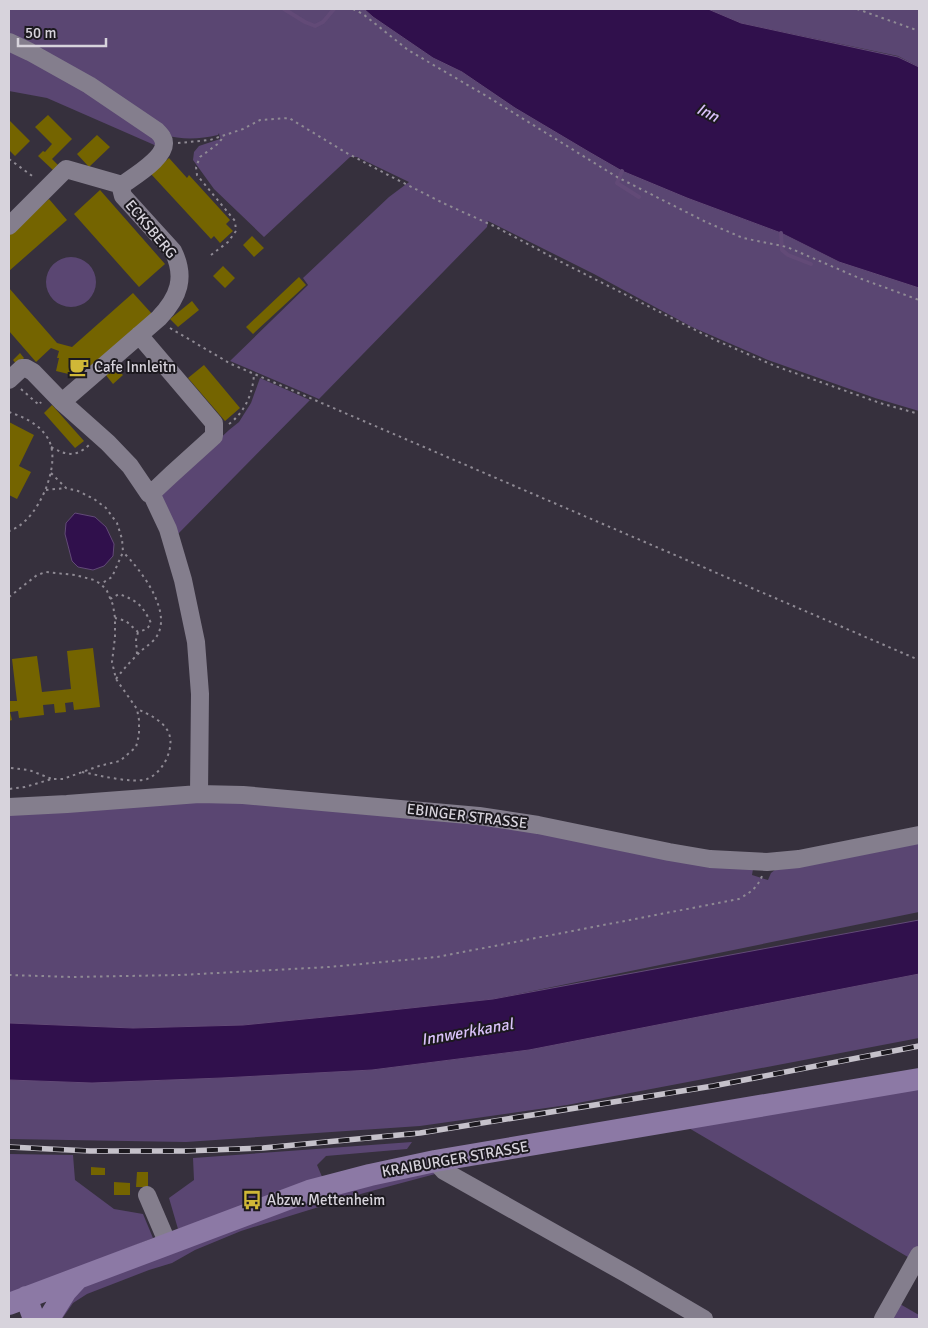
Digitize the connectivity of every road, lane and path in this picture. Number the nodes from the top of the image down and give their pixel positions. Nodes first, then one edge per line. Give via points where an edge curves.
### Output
1 (353, 9) edge
2 (857, 9) edge
3 (919, 31) edge
4 (9, 42) edge
5 (224, 135) junction
6 (164, 149) junction
7 (9, 159) edge
8 (122, 185) junction
9 (48, 188) junction
10 (9, 226) edge
11 (211, 255) dead end
12 (919, 300) edge
13 (159, 318) junction
14 (139, 335) junction
15 (254, 373) junction
16 (15, 384) edge
17 (35, 401) dead end
18 (62, 402) junction
19 (9, 412) edge
20 (919, 414) edge
21 (99, 435) junction
22 (214, 436) junction
23 (51, 447) junction
24 (51, 472) junction
25 (66, 488) junction
26 (46, 490) junction
27 (152, 495) junction
28 (9, 531) edge
29 (123, 552) junction
30 (101, 584) junction
31 (9, 597) edge
32 (110, 599) junction
33 (115, 618) junction
34 (138, 632) junction
35 (137, 655) junction
36 (919, 660) edge
37 (116, 679) junction
38 (137, 709) junction
39 (11, 768) dead end
40 (82, 772) junction
41 (52, 779) junction
42 (9, 789) edge
43 (199, 794) junction
44 (9, 807) edge
45 (919, 834) edge
46 (767, 862) junction
47 (9, 975) edge
48 (919, 1079) edge
49 (435, 1161) junction
50 (146, 1195) dead end
51 (168, 1244) junction
52 (919, 1256) edge
53 (77, 1279) junction
54 (16, 1306) edge
55 (34, 1319) edge
56 (50, 1319) edge
57 (704, 1319) edge
58 (883, 1319) edge

1 - 12 path via 408,50 617,177 744,238 787,247
2 - 3 path
4 - 6 street via 89,85 157,131 163,137
5 - 6 path
5 - 11 path via 219,144 200,157 196,166 197,175 235,221 236,231
5 - 20 path via 260,120 289,118 388,175 712,339 774,366
6 - 8 street, ECKSBERG
7 - 9 path
8 - 9 street via 66,169
8 - 13 street, ECKSBERG via 122,196 178,260 180,282
9 - 10 street
13 - 14 street, ECKSBERG
13 - 15 path via 172,330 225,361
14 - 18 street, ECKSBERG
14 - 22 street via 214,423
15 - 22 path via 244,408 234,421
15 - 36 path
16 - 17 path
16 - 18 street via 22,368 26,368
18 - 21 street
19 - 23 path via 39,428
21 - 23 path via 82,452 74,454 61,453
21 - 27 street via 130,466
22 - 27 street
23 - 24 path
24 - 25 path
24 - 26 path
25 - 26 path
25 - 29 path via 94,499 106,508 117,523
26 - 28 path via 26,521
27 - 43 street via 168,529 196,642 200,694
29 - 30 path via 112,577
29 - 35 path via 144,576 160,611 161,626 155,639
30 - 31 path via 46,572 27,581
30 - 32 path
32 - 33 path
32 - 34 path via 119,594 145,610 150,623 147,629
33 - 34 path via 126,621
33 - 37 path via 112,662
34 - 35 path
35 - 37 path
37 - 38 path
38 - 40 path via 139,735 136,747 120,761
38 - 40 path via 166,727 171,737 168,755 160,770 147,779 137,780
39 - 41 path via 29,770
40 - 41 path
41 - 42 path
43 - 44 street, EBINGER STRASSE
43 - 46 street, EBINGER STRASSE via 479,816 710,859
45 - 46 street, EBINGER STRASSE via 799,859
46 - 47 path via 758,886 739,899 437,957 180,976
48 - 49 main road, KRAIBURGER STRASSE
49 - 51 main road, KRAIBURGER STRASSE via 309,1191
49 - 57 street via 444,1171
50 - 51 street
51 - 53 main road, KRAIBURGER STRASSE
52 - 58 street
53 - 54 main road, KRAIBURGER STRASSE
53 - 56 main road
54 - 55 main road

